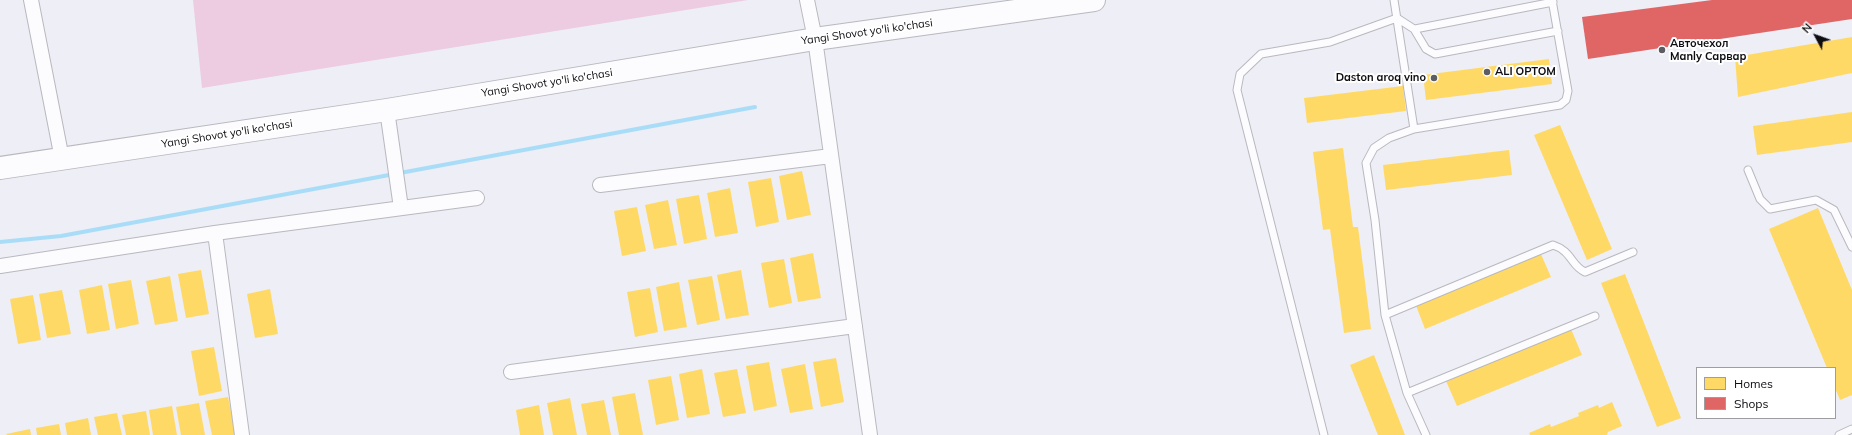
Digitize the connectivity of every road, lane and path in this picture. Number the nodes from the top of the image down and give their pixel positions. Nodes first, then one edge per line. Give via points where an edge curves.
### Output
1 (31, 0) edge
2 (807, 0) edge
3 (1094, 0) edge
4 (1394, 0) edge
5 (1553, 1) edge
6 (1397, 18) junction
7 (1415, 29) junction
8 (1558, 32) junction
9 (815, 39) junction
10 (387, 110) junction
11 (1414, 129) junction
12 (831, 156) junction
13 (62, 158) junction
14 (0, 168) edge
15 (1748, 170) dead end
16 (600, 185) dead end
17 (477, 198) dead end
18 (402, 208) junction
19 (215, 233) junction
20 (1852, 247) edge
21 (1633, 252) dead end
22 (0, 266) edge
23 (1385, 315) junction
24 (1595, 316) dead end
25 (855, 326) junction
26 (511, 372) dead end
27 (1407, 393) junction
28 (1852, 429) edge
29 (242, 435) edge
30 (870, 435) edge
31 (1324, 435) edge
32 (1426, 435) edge
33 (1839, 435) edge

1 - 13 street
2 - 9 street
3 - 9 main road, Yangi Shovot yo'li ko'chasi
4 - 6 lane
5 - 7 lane
5 - 8 lane
6 - 7 lane
6 - 11 lane
6 - 31 lane via 1330,42 1261,54 1240,74 1237,90
7 - 8 lane via 1426,49 1435,54
8 - 11 lane via 1568,91 1566,100 1560,105
9 - 10 main road, Yangi Shovot yo'li ko'chasi
9 - 12 street
10 - 13 main road, Yangi Shovot yo'li ko'chasi
10 - 18 street
11 - 23 lane via 1389,138 1374,148 1366,163
12 - 16 street
12 - 25 street
13 - 14 main road, Yangi Shovot yo'li ko'chasi
15 - 20 lane via 1760,199 1770,210 1816,200 1834,210
17 - 18 street
18 - 19 street
19 - 22 street
19 - 29 street
21 - 23 lane via 1585,272 1578,269 1571,257 1561,248 1553,245
23 - 27 lane
24 - 27 lane
25 - 26 street
25 - 30 street
27 - 32 lane
28 - 33 lane

